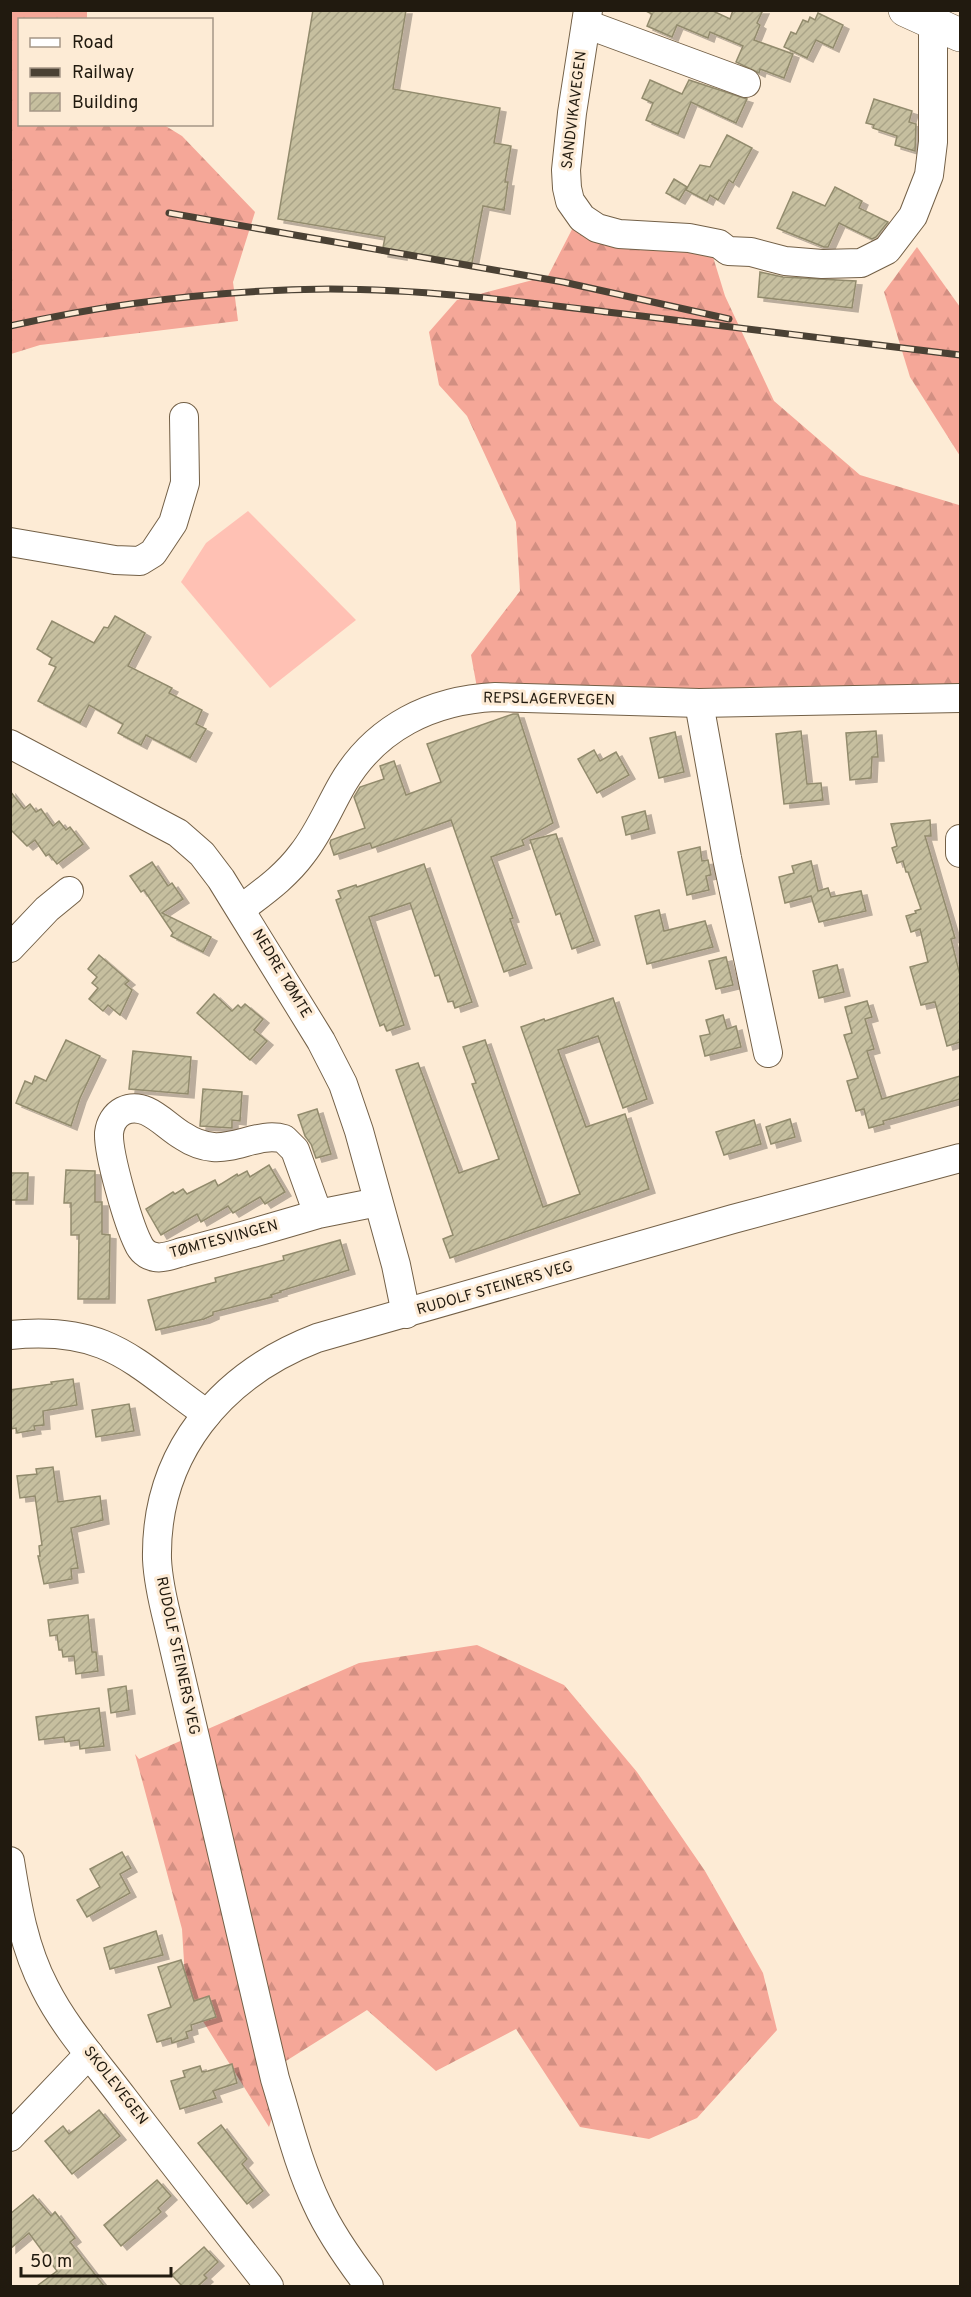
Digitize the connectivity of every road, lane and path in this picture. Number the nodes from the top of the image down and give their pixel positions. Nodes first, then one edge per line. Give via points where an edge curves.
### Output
1 (587, 17) edge
2 (933, 20) edge
3 (746, 83) dead end
4 (184, 417) dead end
5 (10, 542) edge
6 (960, 698) edge
7 (699, 703) junction
8 (10, 744) edge
9 (960, 839) edge
10 (960, 853) edge
11 (69, 891) dead end
12 (241, 909) junction
13 (14, 939) edge
14 (768, 1053) dead end
15 (960, 1158) edge
16 (378, 1202) junction
17 (318, 1214) junction
18 (406, 1314) junction
19 (10, 1335) edge
20 (207, 1414) junction
21 (10, 1861) edge
22 (89, 2054) junction
23 (10, 2137) edge
24 (269, 2286) edge
25 (369, 2286) edge

1 - 2 street, SANDVIKAVEGEN via 566,170 570,201 582,218 597,228 618,234 690,238 784,261 842,264 861,263 887,250 913,216 929,175 933,142
1 - 3 street, SANDVIKAVEGEN
4 - 5 street via 185,483 173,523 153,553 140,561 115,560
6 - 7 street, REPSLAGERVEGEN
7 - 12 street, REPSLAGERVEGEN via 495,697 466,699 413,716 355,764 290,870
7 - 14 street
8 - 12 street, NEDRE TØMTE via 178,833 202,854
9 - 10 street
11 - 13 street
12 - 16 street, NEDRE TØMTE via 334,1064 352,1108
15 - 18 street, RUDOLF STEINERS VEG
16 - 17 street, TØMTESVINGEN
16 - 18 street, NEDRE TØMTE
17 - 17 street, TØMTESVINGEN via 296,1150 284,1139 268,1138 227,1147 205,1145 185,1138 138,1108 122,1112 111,1125 110,1144 125,1206 138,1243 153,1257
18 - 20 street, RUDOLF STEINERS VEG via 325,1336 281,1354 241,1380
19 - 20 street via 57,1333 101,1342 134,1360
20 - 25 street, RUDOLF STEINERS VEG via 183,1450 165,1497 158,1530 161,1594 275,2079 317,2204
21 - 22 street, SKOLEVEGEN via 19,1918 30,1954 51,1998
22 - 23 street
22 - 24 street, SKOLEVEGEN

